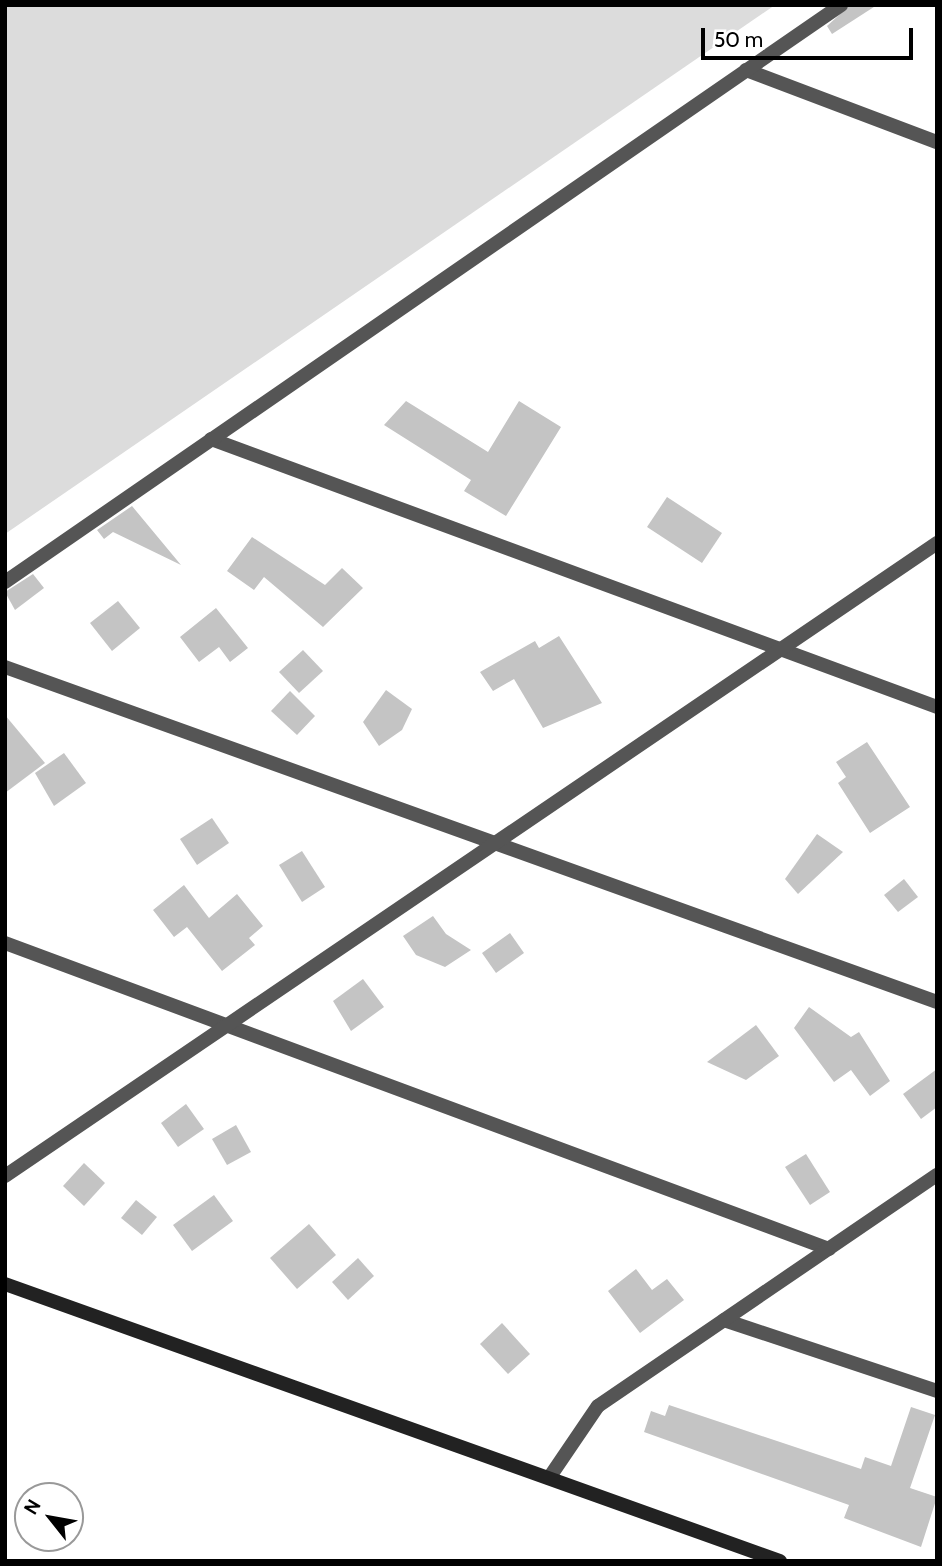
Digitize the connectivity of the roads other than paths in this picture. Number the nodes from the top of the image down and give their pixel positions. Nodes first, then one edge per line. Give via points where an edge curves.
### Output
1 (841, 5) edge
2 (746, 71) junction
3 (937, 142) edge
4 (211, 439) junction
5 (937, 543) edge
6 (5, 582) edge
7 (780, 649) junction
8 (5, 667) edge
9 (937, 708) edge
10 (495, 844) junction
11 (5, 943) edge
12 (937, 1002) edge
13 (227, 1025) junction
14 (937, 1175) edge
15 (5, 1176) edge
16 (829, 1249) junction
17 (5, 1284) edge
18 (724, 1320) junction
19 (937, 1391) edge
20 (549, 1478) junction
21 (780, 1561) edge

1 - 2 street
2 - 3 street
2 - 4 street
4 - 6 street
4 - 7 street
5 - 7 street
7 - 9 street
7 - 10 street
8 - 10 street
10 - 12 street
10 - 13 street
11 - 13 street
13 - 15 street
13 - 16 street
14 - 16 street
16 - 18 street
17 - 20 street
18 - 19 street
18 - 20 street via 598,1406
20 - 21 street

